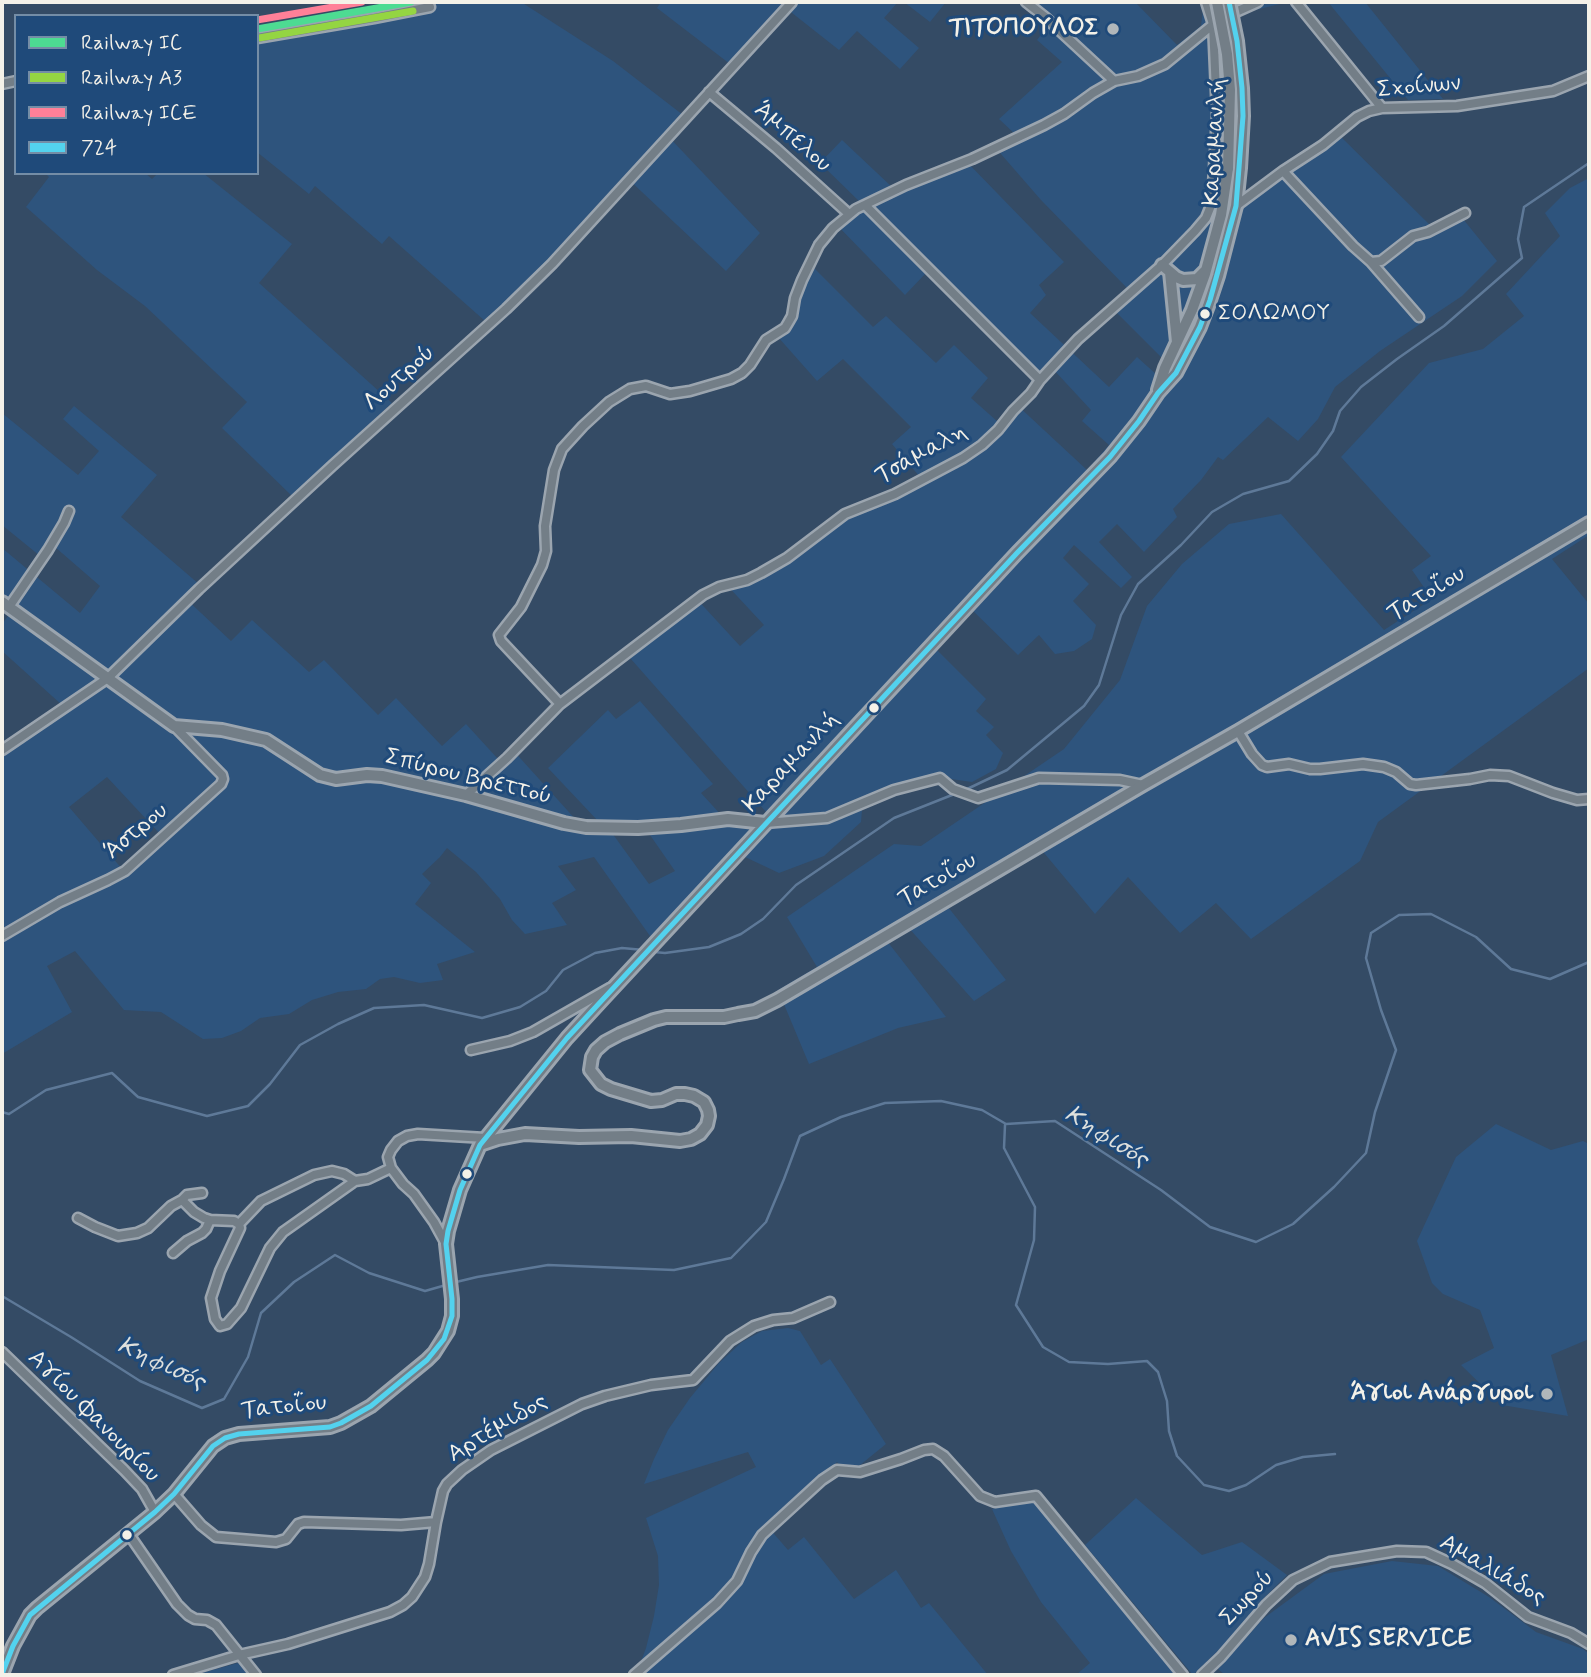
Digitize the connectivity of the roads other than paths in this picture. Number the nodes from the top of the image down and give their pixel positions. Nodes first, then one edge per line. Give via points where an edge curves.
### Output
1 (792, 2) edge
2 (1026, 2) edge
3 (1206, 2) edge
4 (1217, 2) edge
5 (1229, 2) edge
6 (1258, 2) edge
7 (1296, 2) edge
8 (430, 7) dead end
9 (1213, 24) junction
10 (259, 38) edge
11 (1589, 76) edge
12 (1114, 81) junction
13 (709, 92) junction
14 (1382, 108) junction
15 (1283, 171) junction
16 (865, 205) junction
17 (1236, 206) junction
18 (1465, 213) dead end
19 (849, 214) junction
20 (1371, 262) junction
21 (1166, 268) junction
22 (1207, 269) junction
23 (1419, 317) dead end
24 (1177, 343) junction
25 (1040, 380) junction
26 (1158, 393) junction
27 (69, 511) dead end
28 (1589, 523) edge
29 (5, 604) edge
30 (108, 678) junction
31 (560, 704) junction
32 (174, 726) junction
33 (1238, 731) junction
34 (2, 750) edge
35 (1143, 785) junction
36 (466, 795) junction
37 (1589, 799) edge
38 (765, 823) junction
39 (2, 936) edge
40 (616, 985) junction
41 (471, 1050) dead end
42 (511, 1105) junction
43 (516, 1132) junction
44 (533, 1136) junction
45 (485, 1139) junction
46 (391, 1168) junction
47 (355, 1181) junction
48 (202, 1193) dead end
49 (182, 1200) junction
50 (78, 1218) dead end
51 (210, 1220) junction
52 (239, 1224) junction
53 (446, 1244) junction
54 (173, 1253) dead end
55 (830, 1302) dead end
56 (2, 1352) edge
57 (174, 1494) junction
58 (155, 1512) junction
59 (436, 1522) junction
60 (128, 1533) junction
61 (1330, 1562) joint
62 (1589, 1644) edge
63 (239, 1655) junction
64 (2, 1674) edge
65 (173, 1675) edge
66 (256, 1675) edge
67 (634, 1675) edge
68 (1183, 1675) edge
69 (1202, 1675) edge

1 - 13 street, Λουτρού
2 - 12 street
3 - 9 street, Τσάμαλη
4 - 22 main road, Καραμανλή, bridge via 1230,90 1228,168
5 - 17 main road, Καραμανλή, bridge via 1243,116
6 - 9 street
7 - 14 street
8 - 10 street
9 - 12 street via 1164,64
9 - 21 street, Τσάμαλη via 1217,115 1212,203 1203,223
11 - 14 street, Σχοίνων via 1553,91 1457,106
12 - 16 street via 1044,125
13 - 19 street, Άμπελου
13 - 30 street, Λουτρού via 506,309 311,485
14 - 15 street, Σχοίνων via 1357,117
15 - 17 street, Σχοίνων
15 - 20 street
16 - 19 street
16 - 25 street
17 - 26 main road, Καραμανλή via 1200,327 1176,373
18 - 20 street via 1413,236 1381,261
19 - 31 street via 819,246 785,328 766,340 742,373 690,391 670,394 646,386 630,390 609,402 562,449 554,470 542,565 521,607 499,635
20 - 23 street
21 - 22 main road via 1190,281
21 - 24 main road
21 - 25 street, Τσάμαλη via 1077,339
22 - 24 main road, Καραμανλή
24 - 26 main road, Καραμανλή
25 - 31 street, Τσάμαλη via 982,445 895,494 845,514 761,573 711,590
26 - 38 main road, Καραμανλή via 1110,457
27 - 29 street via 48,550
28 - 33 main road, Τατοΐου
29 - 30 main road
30 - 32 main road
30 - 34 street, Λουτρού
31 - 36 street, Τσάμαλη
32 - 36 main road, Σπύρου Βρεττού via 266,740 320,775 336,779 382,776
32 - 39 street, Άστρου via 222,775 221,784 125,871
33 - 35 main road, Τατοΐου
33 - 37 street via 1252,754 1268,768 1363,764 1384,767 1416,785 1509,776 1577,800
35 - 38 street via 1039,778 978,798 953,789 940,778 894,790 827,818
35 - 44 main road, Τατοΐου via 755,1011 654,1020 596,1050 590,1070 611,1089 651,1101 685,1094 704,1102 709,1116 700,1134 680,1141
36 - 38 main road, Σπύρου Βρεττού via 586,827 638,828 729,819
38 - 40 main road, Καραμανλή
40 - 41 street via 533,1032
40 - 42 main road, Καραμανλή
42 - 43 main road via 508,1120
42 - 45 main road, Καραμανλή
43 - 44 main road, Τατοΐου
43 - 45 main road, Τατοΐου
44 - 45 main road, Τατοΐου
45 - 46 street via 407,1136 391,1150
45 - 53 main road, Τατοΐου via 460,1190
46 - 47 street
46 - 53 street
47 - 52 street via 332,1171 314,1175 261,1201
47 - 52 street via 283,1232 270,1248 241,1308 220,1326 211,1298
48 - 49 street
49 - 50 street via 148,1228 126,1235 117,1236
49 - 51 street
51 - 52 street
51 - 54 street via 202,1233
53 - 57 main road, Τατοΐου via 452,1316 448,1332 427,1360 371,1406 330,1427 225,1438
55 - 59 street, Αρτέμιδος via 793,1318 754,1326 730,1341 693,1380 605,1396 491,1450 447,1484
56 - 58 street, Αγίου Φανουρίου via 142,1489
57 - 58 main road, Τατοΐου
57 - 59 street via 216,1537 276,1542 304,1522
58 - 60 main road, Τατοΐου
59 - 63 street, Αρτέμιδος via 425,1577 403,1605 288,1644
60 - 63 street via 177,1604 195,1619 216,1625
60 - 64 main road, Τατοΐου via 30,1615
61 - 62 street, Αμαλιάδος via 1397,1550 1426,1552 1485,1583 1528,1617
61 - 69 street, Σωρού via 1293,1580
63 - 65 street, Αρτέμιδος
63 - 66 street
67 - 68 street via 717,1603 737,1581 762,1535 822,1480 837,1470 860,1472 933,1449 980,1496 995,1502 1036,1496

